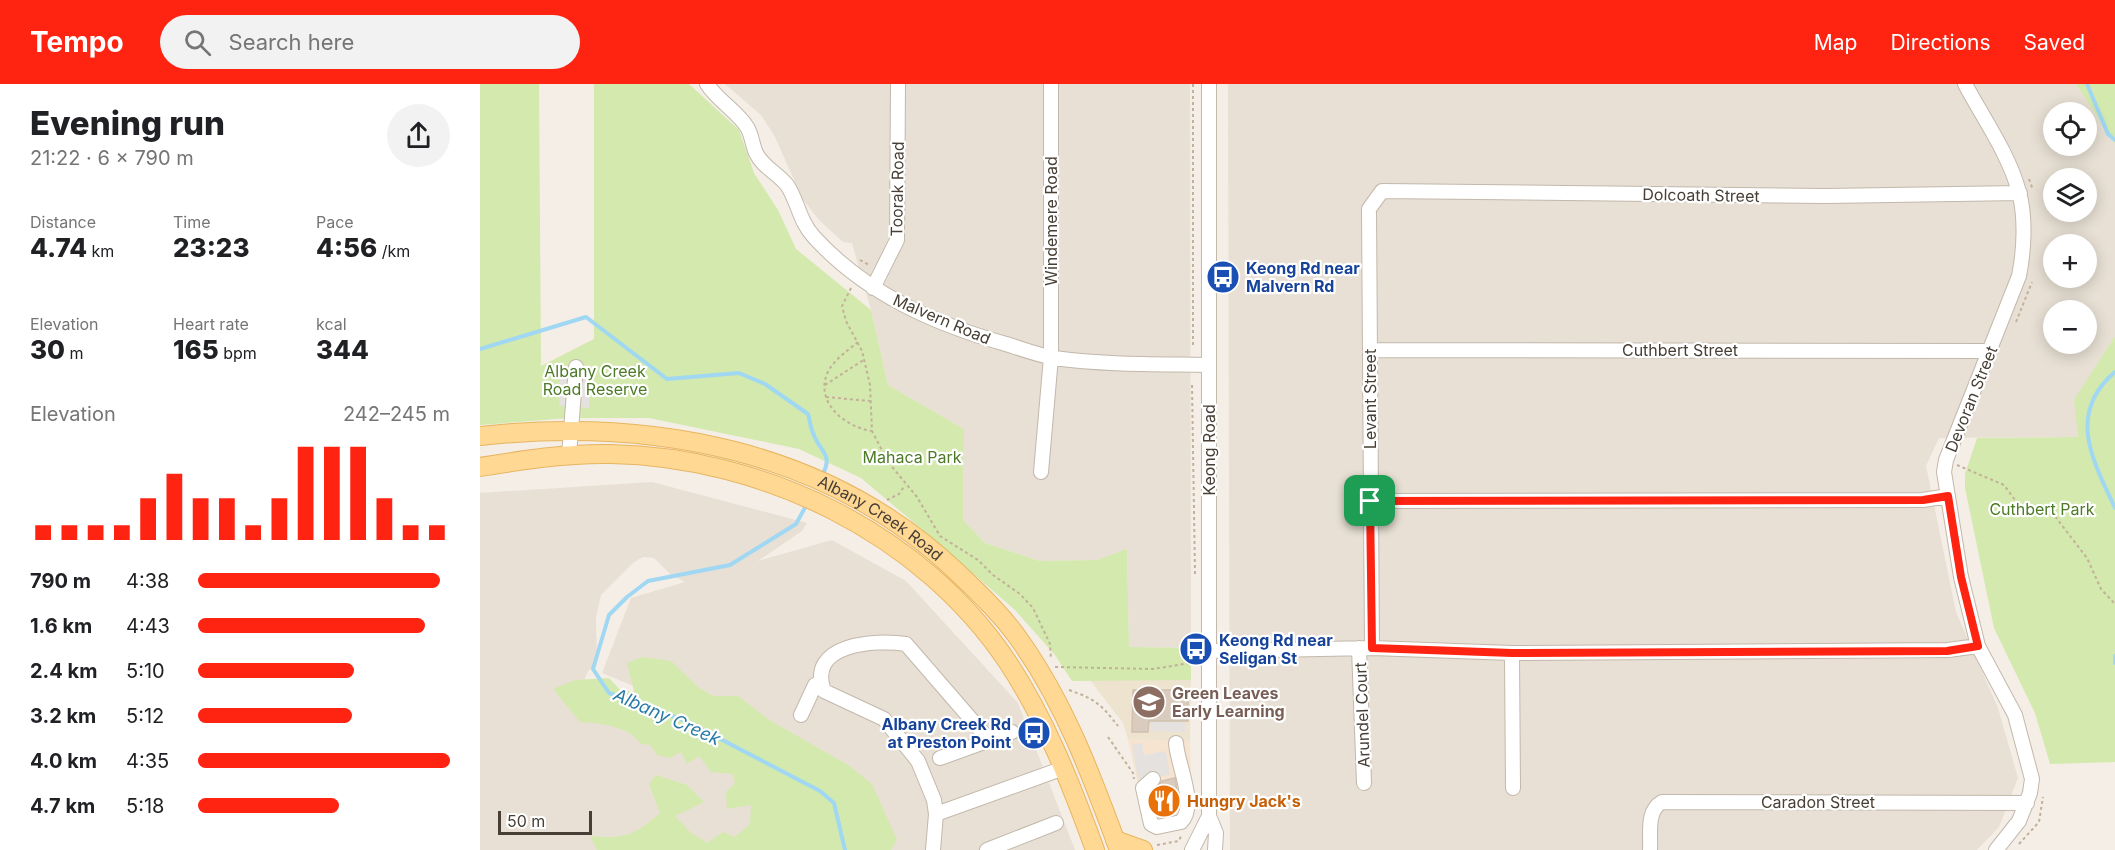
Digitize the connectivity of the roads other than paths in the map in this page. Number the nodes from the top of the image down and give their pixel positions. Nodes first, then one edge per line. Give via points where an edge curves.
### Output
1 (708, 84) edge
2 (898, 84) edge
3 (1050, 84) edge
4 (1209, 84) edge
5 (1965, 84) edge
6 (1382, 191) joint
7 (2027, 195) junction
8 (873, 288) junction
9 (1370, 350) junction
10 (1990, 351) junction
11 (1051, 357) junction
12 (1208, 365) junction
13 (576, 367) dead end
14 (571, 430) junction
15 (480, 436) edge
16 (568, 455) junction
17 (480, 467) edge
18 (1041, 472) dead end
19 (1948, 496) junction
20 (1370, 501) junction
21 (1000, 617) junction
22 (984, 633) junction
23 (1978, 646) junction
24 (1365, 648) junction
25 (1209, 651) junction
26 (1512, 653) junction
27 (821, 682) junction
28 (801, 715) dead end
29 (1012, 732) dead end
30 (989, 740) junction
31 (1176, 743) dead end
32 (940, 758) dead end
33 (1064, 768) junction
34 (1153, 779) dead end
35 (1364, 783) dead end
36 (1513, 788) dead end
37 (2027, 803) junction
38 (936, 814) junction
39 (1209, 816) junction
40 (1056, 823) dead end
41 (1023, 844) edge
42 (1117, 845) edge
43 (1148, 847) edge
44 (1214, 847) edge
45 (933, 850) edge
46 (987, 850) edge
47 (1095, 850) edge
48 (1192, 850) edge
49 (1650, 850) edge
50 (1996, 850) edge

1 - 8 street, Malvern Road via 714,95 741,117 760,160 788,187 800,218 814,237
2 - 8 street, Toorak Road via 897,240
3 - 11 street, Windemere Road
4 - 12 street, Keong Road
5 - 7 street, Devoran Street
6 - 7 street, Dolcoath Street
6 - 9 street, Levant Street via 1369,209
7 - 10 street, Devoran Street via 2019,276
8 - 11 street, Malvern Road via 969,334
9 - 10 street, Cuthbert Street
9 - 20 street, Levant Street
10 - 19 street, Devoran Street via 1946,460 1944,480
11 - 12 street, Malvern Road via 1126,365
11 - 18 street, Windemere Road
12 - 25 street, Keong Road
13 - 14 street
14 - 15 main road, Albany Creek Road
14 - 16 street
14 - 21 main road, Albany Creek Road via 698,441 805,473 844,491 915,535
16 - 17 main road, Albany Creek Road
16 - 22 main road, Albany Creek Road via 611,454 690,463 735,472 800,494 884,541 937,584
19 - 20 street via 1923,500
19 - 23 street, Devoran Street via 1961,577
20 - 24 street, Levant Street
21 - 22 main road
21 - 42 main road, Albany Creek Road via 1020,641 1062,710 1086,760
22 - 33 main road, Albany Creek Road via 1007,662
23 - 26 street via 1947,651
23 - 37 street, Devoran Street via 2015,715 2032,779
24 - 25 street
24 - 26 street
24 - 35 street, Arundel Court
25 - 39 street, Keong Road
26 - 36 street
27 - 28 street via 815,685
27 - 30 street via 827,659 838,651 860,644 906,644
27 - 38 street via 824,691 884,719 918,761
29 - 30 street
30 - 32 street
31 - 34 street via 1178,764 1186,781 1186,811 1181,822 1157,827 1151,824 1143,788
33 - 38 street
33 - 47 main road, Albany Creek Road
37 - 49 street, Caradon Street via 1662,802 1654,806 1651,814
37 - 50 street, Devoran Street via 2019,821
38 - 45 street
39 - 44 street, Keong Road via 1216,833
39 - 48 street, Keong Road
40 - 41 street
41 - 46 street
42 - 43 main road

